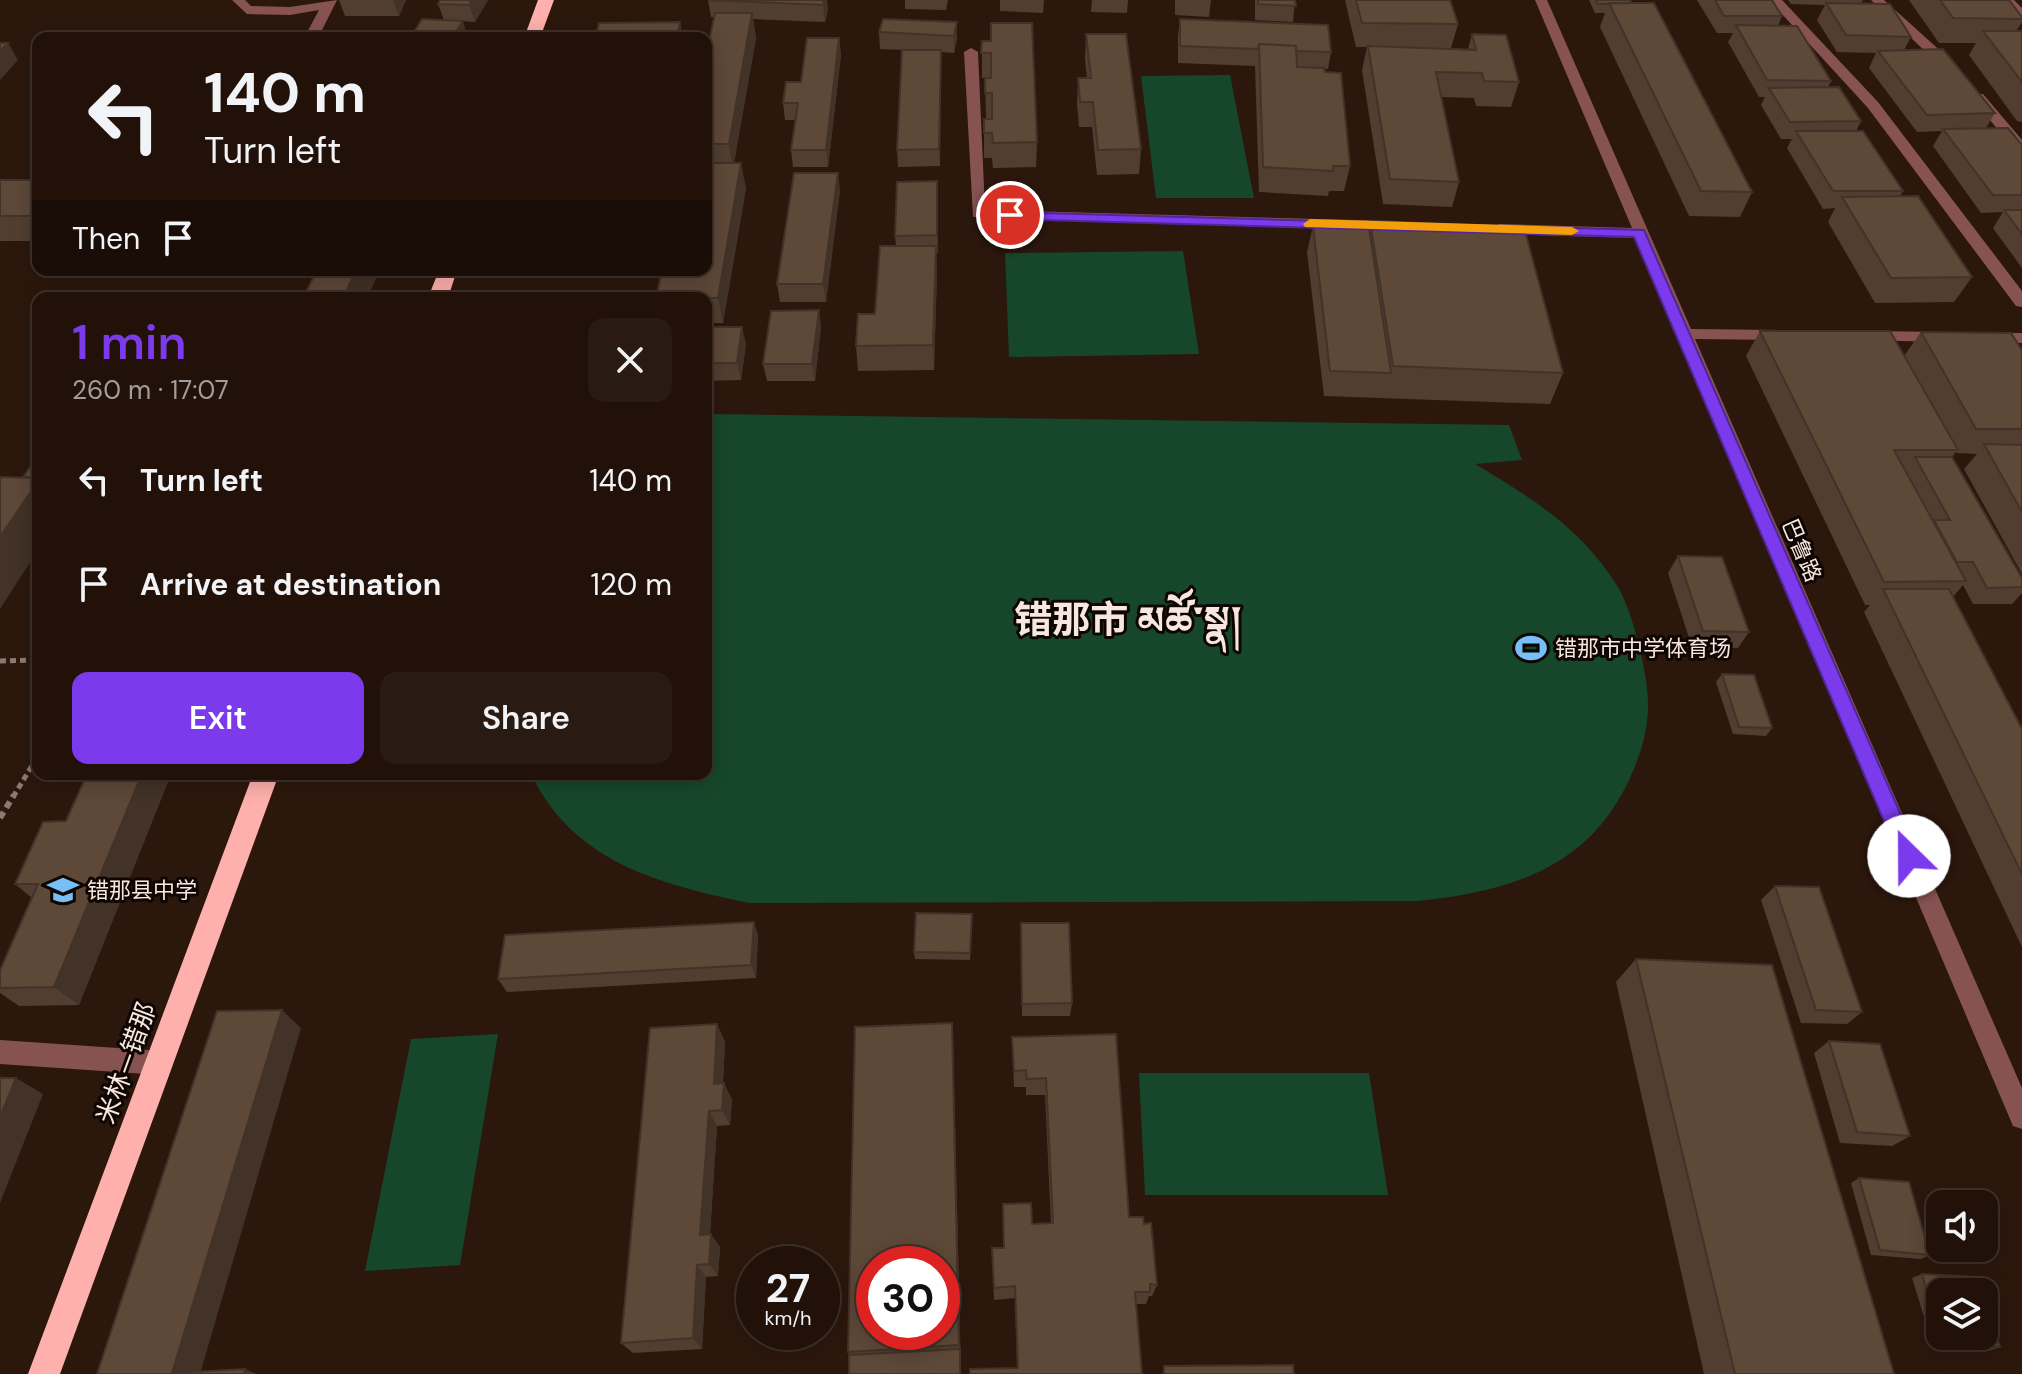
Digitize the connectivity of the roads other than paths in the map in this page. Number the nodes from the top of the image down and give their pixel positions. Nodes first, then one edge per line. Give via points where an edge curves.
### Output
1 (238, 0) edge
2 (546, 0) edge
3 (1541, 0) edge
4 (1775, 0) edge
5 (1877, 0) edge
6 (2007, 0) edge
7 (330, 2) edge
8 (2022, 16) edge
9 (314, 32) edge
10 (534, 32) edge
11 (971, 52) dead end
12 (2022, 149) edge
13 (1419, 227) edge
14 (1482, 229) edge
15 (1639, 233) junction
16 (2022, 302) edge
17 (1683, 334) junction
18 (1806, 335) edge
19 (1852, 336) edge
20 (2022, 338) edge
21 (264, 780) edge
22 (0, 1052) edge
23 (161, 1063) junction
24 (2022, 1117) edge
25 (44, 1374) edge

1 - 7 street via 247,10 290,11
2 - 10 highway
3 - 15 street, 巴鲁路
4 - 16 street via 1873,105
5 - 12 street via 1963,80
6 - 8 street
7 - 9 street
11 - 13 street via 978,214
14 - 15 street
15 - 17 street, 巴鲁路
17 - 18 street
17 - 24 street, 巴鲁路
19 - 20 street
21 - 23 highway, 米林—错那
22 - 23 street
23 - 25 highway, 米林—错那

